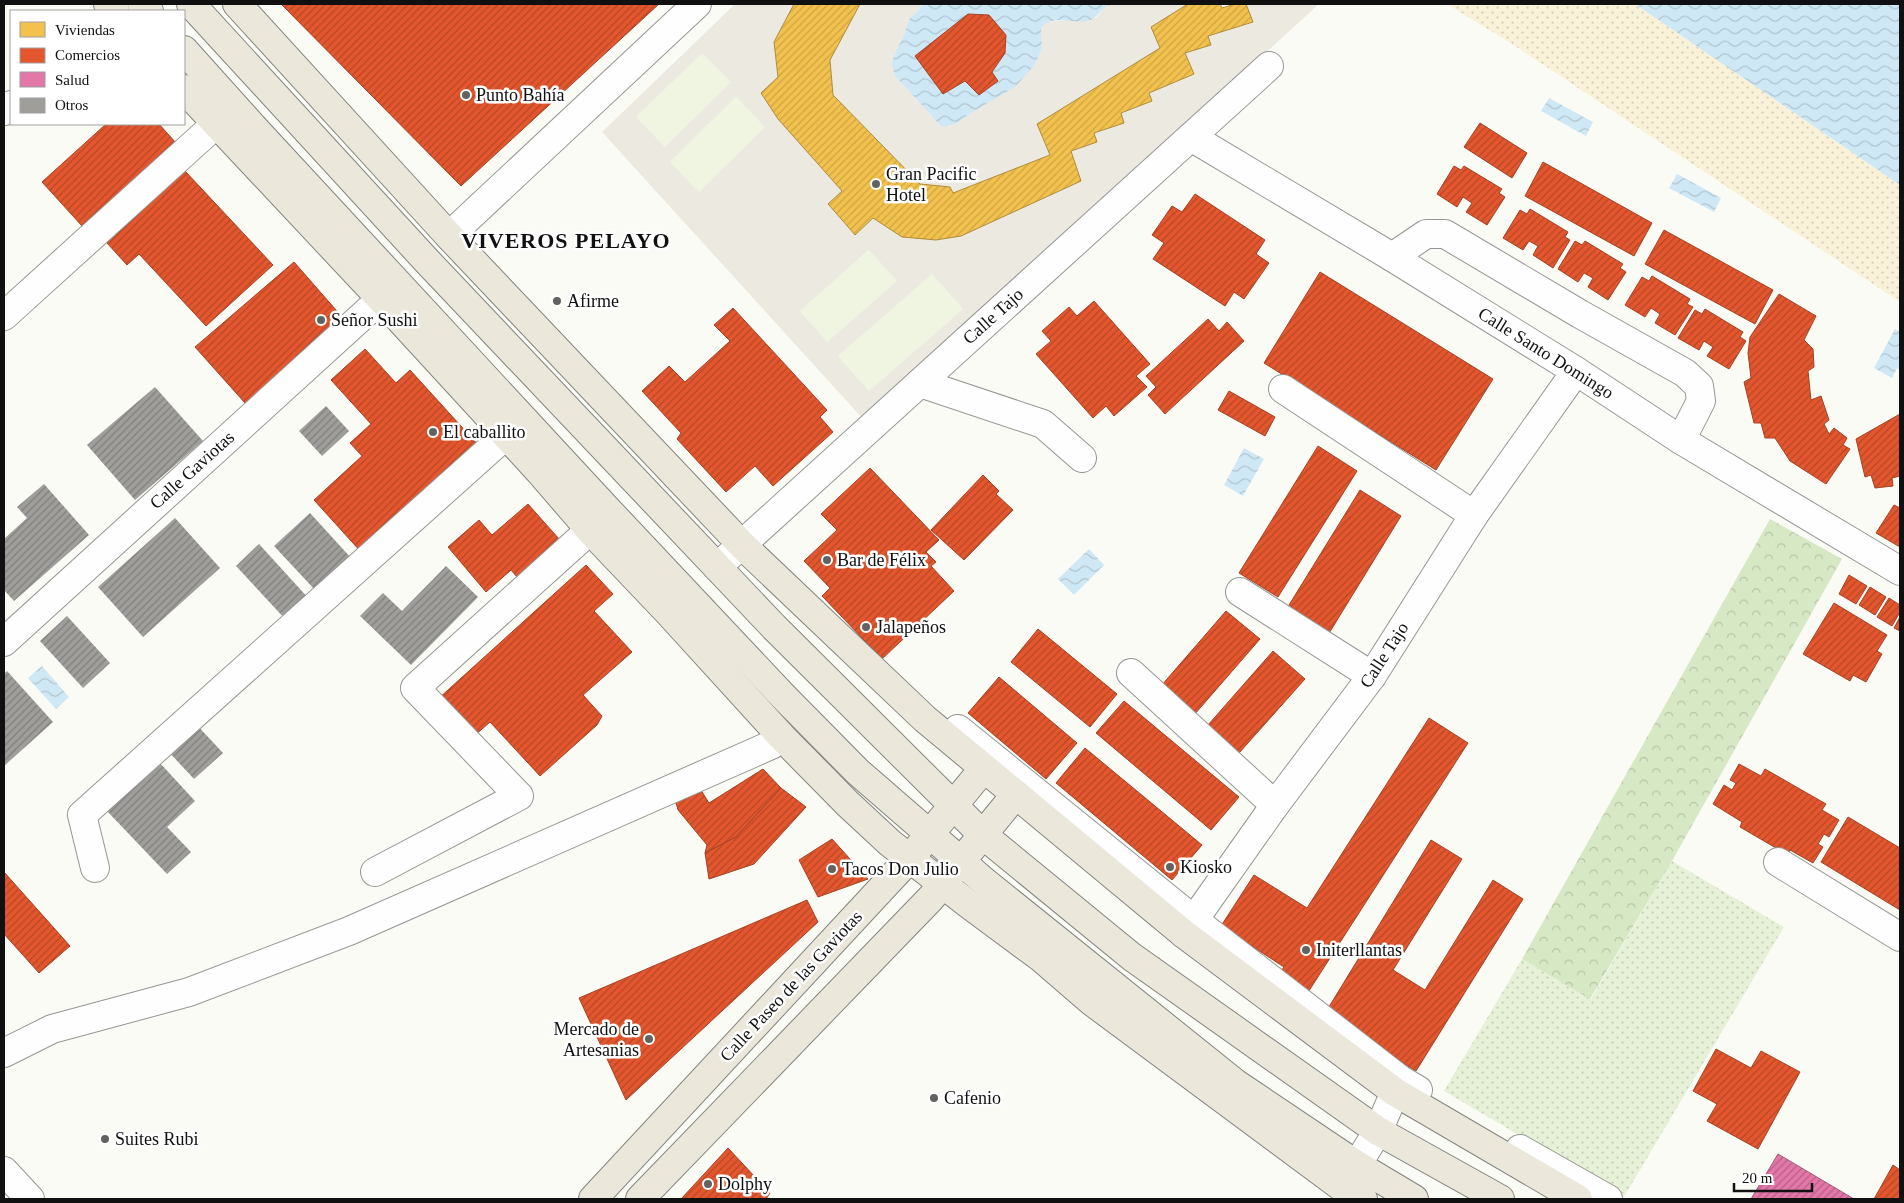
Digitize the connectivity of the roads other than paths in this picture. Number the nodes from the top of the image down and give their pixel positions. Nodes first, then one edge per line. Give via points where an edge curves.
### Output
1 (191, 4) edge
2 (237, 4) edge
3 (254, 4) edge
4 (696, 4) edge
5 (185, 51) edge
6 (1269, 66) dead end
7 (185, 89) edge
8 (216, 124) junction
9 (1191, 137) junction
10 (454, 231) junction
11 (1392, 257) junction
12 (381, 299) junction
13 (4, 316) edge
14 (1576, 371) junction
15 (920, 383) junction
16 (1283, 389) dead end
17 (506, 435) junction
18 (1681, 440) junction
19 (1082, 458) dead end
20 (1474, 515) junction
21 (590, 530) junction
22 (746, 541) junction
23 (717, 567) junction
24 (1900, 571) edge
25 (1240, 592) dead end
26 (774, 627) junction
27 (4, 642) edge
28 (1132, 673) dead end
29 (1372, 676) junction
30 (925, 719) junction
31 (781, 736) junction
32 (984, 768) junction
33 (1016, 794) junction
34 (1275, 805) junction
35 (952, 806) junction
36 (929, 835) junction
37 (982, 835) junction
38 (910, 858) junction
39 (961, 862) junction
40 (1778, 862) dead end
41 (95, 868) dead end
42 (374, 872) dead end
43 (942, 884) junction
44 (1189, 927) junction
45 (1900, 937) edge
46 (4, 1053) edge
47 (1395, 1092) junction
48 (1378, 1131) junction
49 (1357, 1165) junction
50 (4, 1171) edge
51 (1348, 1195) edge
52 (30, 1199) edge
53 (593, 1199) edge
54 (640, 1199) edge
55 (1414, 1199) edge
56 (1500, 1199) edge
57 (1578, 1199) edge
58 (1608, 1199) edge

1 - 23 main road via 426,260
2 - 10 main road
3 - 10 street
4 - 10 street
5 - 36 main road via 782,695 858,772
6 - 9 street, Calle Tajo
7 - 8 main road
8 - 12 main road
8 - 13 street
9 - 11 street, Calle Santo Domingo
9 - 15 street, Calle Tajo
10 - 22 main road
11 - 14 street, Calle Santo Domingo
11 - 18 street via 1426,234 1445,234 1685,373 1699,386 1701,401
12 - 17 main road
12 - 27 street, Calle Gaviotas
14 - 18 street, Calle Santo Domingo
14 - 20 street, Calle Tajo
15 - 19 street via 1043,424
15 - 22 street, Calle Tajo
16 - 20 street
17 - 21 main road
17 - 41 street via 82,815
18 - 24 street, Calle Santo Domingo
20 - 29 street, Calle Tajo
21 - 31 main road
21 - 42 street via 416,688 519,796
22 - 23 street, Calle Tajo
22 - 30 main road
22 - 44 street via 934,710
23 - 26 main road
25 - 29 street
26 - 30 main road
26 - 35 main road
28 - 34 street
29 - 34 street, Calle Tajo
30 - 32 main road
31 - 38 main road via 848,804
31 - 46 street via 771,745 349,931 188,992 52,1029
32 - 33 main road
32 - 35 main road, Calle Paseo de las Gaviotas
33 - 37 main road
33 - 44 main road
34 - 44 street, Calle Tajo
35 - 36 main road, Calle Paseo de las Gaviotas
35 - 37 main road
36 - 38 main road, Calle Paseo de las Gaviotas
36 - 39 main road
37 - 39 main road
37 - 48 main road via 1132,957
38 - 43 main road
38 - 53 main road, Calle Paseo de las Gaviotas
39 - 43 main road
39 - 49 main road via 1235,1083
40 - 45 street
43 - 51 main road
43 - 54 main road
44 - 47 main road
44 - 58 street via 1401,1080
47 - 48 street
47 - 57 main road
48 - 49 street
48 - 56 main road
49 - 51 street
49 - 55 main road
50 - 52 street

